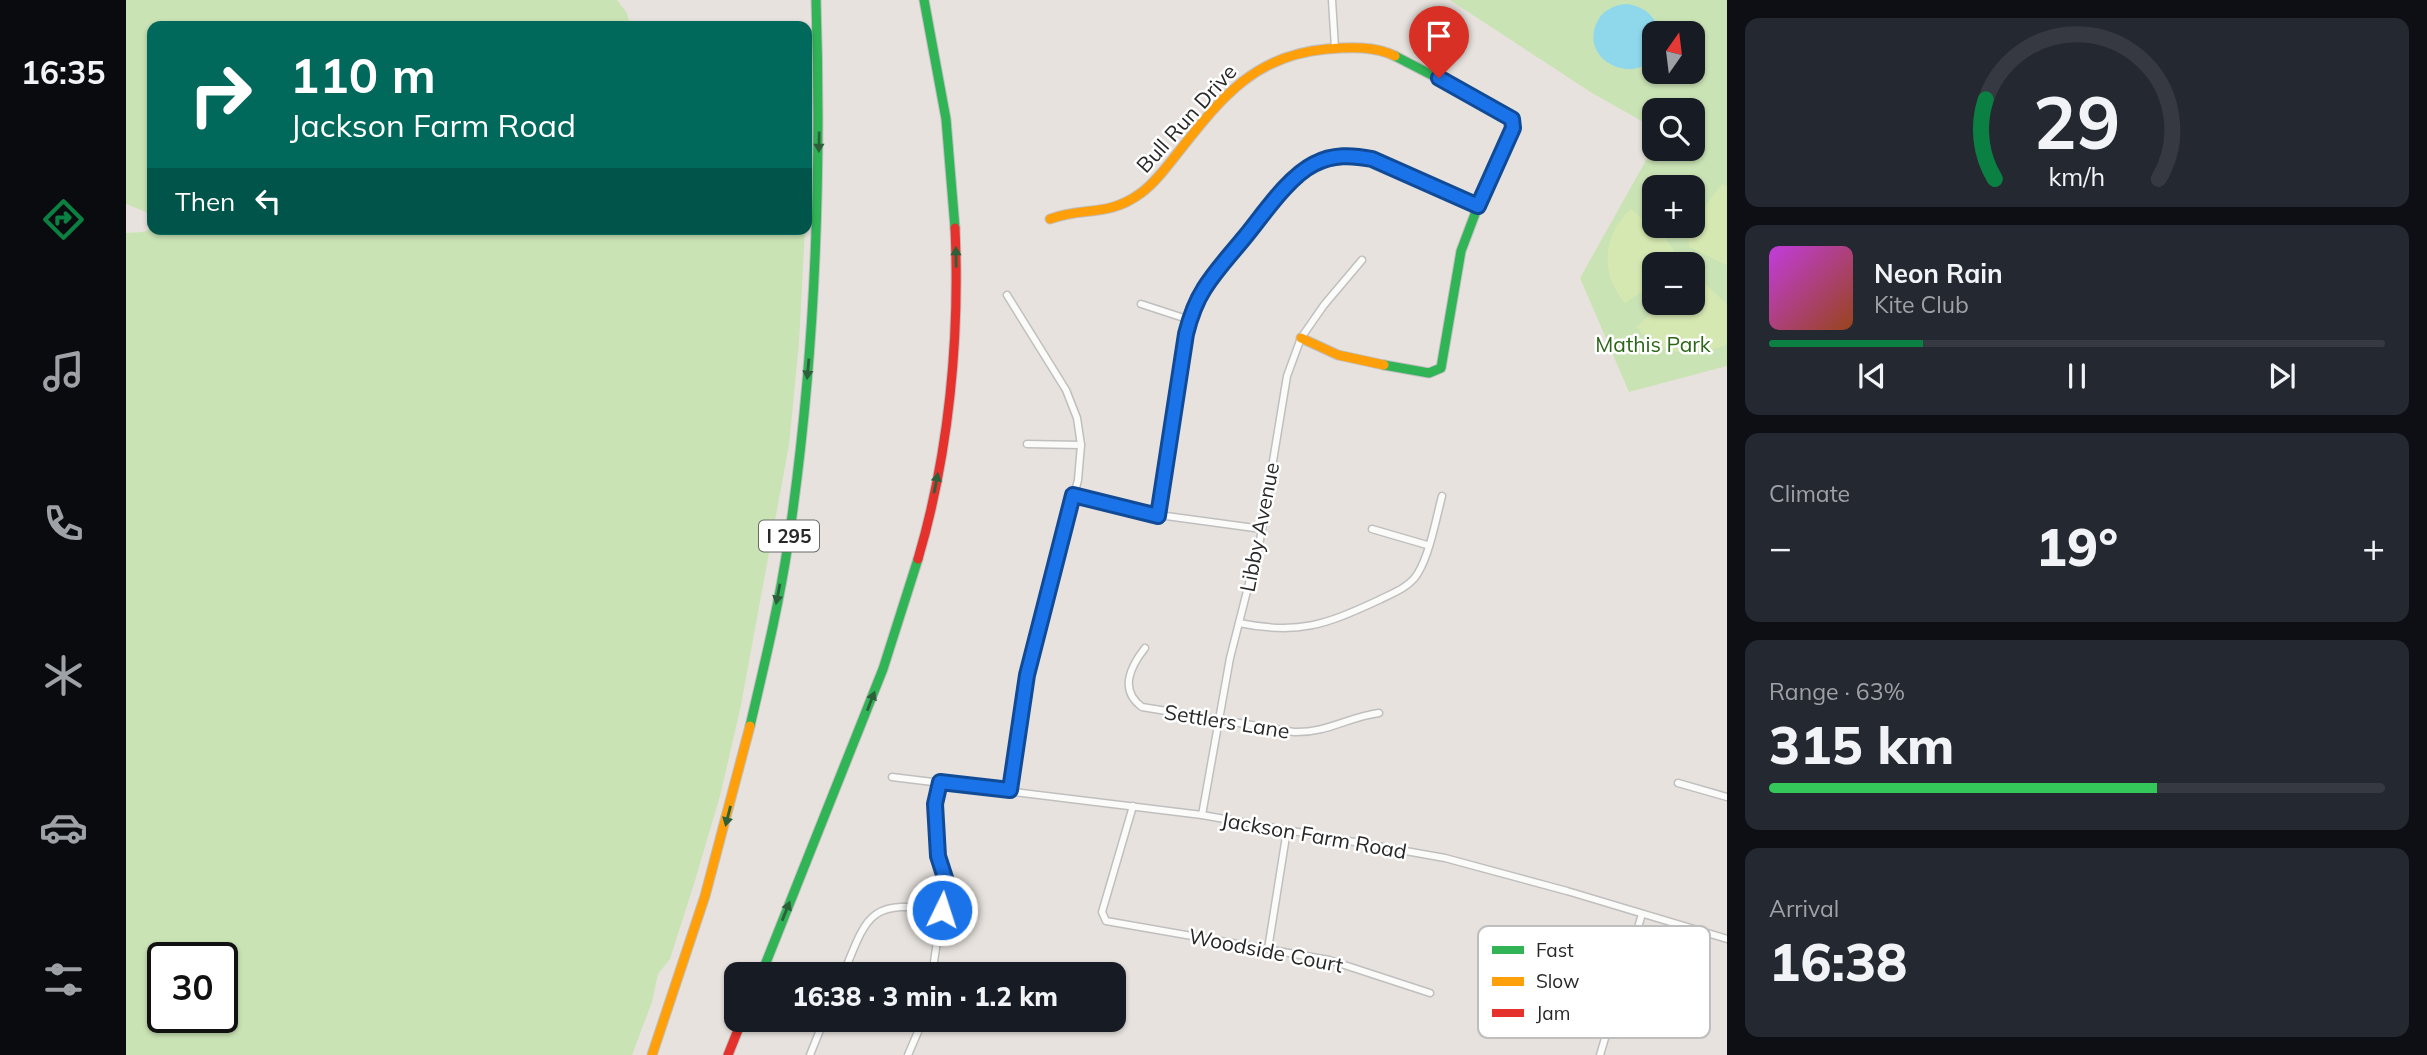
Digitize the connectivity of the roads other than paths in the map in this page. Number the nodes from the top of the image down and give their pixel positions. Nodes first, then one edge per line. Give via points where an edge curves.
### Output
1 (816, 0) edge
2 (924, 0) edge
3 (1332, 0) edge
4 (1335, 48) junction
5 (1478, 206) junction
6 (1050, 219) dead end
7 (1362, 260) dead end
8 (1007, 295) dead end
9 (1141, 304) dead end
10 (1190, 320) junction
11 (1301, 338) junction
12 (1027, 444) dead end
13 (1081, 445) junction
14 (1073, 495) junction
15 (1442, 496) dead end
16 (1158, 516) junction
17 (1262, 529) junction
18 (1372, 529) dead end
19 (1427, 545) junction
20 (1239, 623) junction
21 (1145, 648) dead end
22 (1379, 713) dead end
23 (1218, 721) junction
24 (892, 777) dead end
25 (940, 782) junction
26 (1678, 783) dead end
27 (1010, 790) junction
28 (1727, 797) edge
29 (1133, 806) junction
30 (1202, 815) junction
31 (1287, 830) junction
32 (942, 910) junction
33 (1642, 914) junction
34 (1638, 926) edge
35 (1683, 926) edge
36 (1710, 934) edge
37 (1727, 939) edge
38 (1268, 948) junction
39 (766, 962) edge
40 (848, 962) edge
41 (934, 962) edge
42 (1430, 993) dead end
43 (737, 1032) edge
44 (819, 1032) edge
45 (918, 1032) edge
46 (1605, 1038) edge
47 (652, 1055) edge
48 (728, 1055) edge
49 (810, 1055) edge
50 (908, 1055) edge
51 (1600, 1055) edge

1 -> 47 main road, I 295 via 820,131 815,278 788,547 722,839
39 -> 2 main road via 894,640 937,478 952,368 956,244 948,136
3 - 4 street
4 - 5 main road, Bull Run Drive via 1392,54 1509,115 1513,128
4 - 6 main road, Bull Run Drive via 1278,58 1246,75 1154,181 1132,199 1104,211 1064,213
5 - 10 street via 1372,159 1346,155 1324,159 1298,175 1278,198 1204,288
5 - 11 main road, Bull Run Drive via 1455,274 1439,370 1429,373 1359,361
7 - 11 street, Libby Avenue
8 - 13 street via 1066,390
9 - 10 street
10 - 16 street
11 - 17 street, Libby Avenue via 1282,398
12 - 13 street
13 - 14 street
14 - 16 street
14 - 27 street via 1027,675
15 - 19 street
16 - 17 street
17 - 20 street, Libby Avenue
18 - 19 street
19 - 20 street via 1418,573 1402,589 1340,618 1289,630
20 - 23 street, Libby Avenue
21 - 23 street, Settlers Lane via 1129,675 1134,701 1143,707
22 - 23 street, Settlers Lane via 1307,733
23 - 30 street, Libby Avenue
24 - 25 street, Jackson Farm Road
25 - 27 street, Jackson Farm Road
25 - 32 street via 935,804 938,856 946,881
26 - 28 street
27 - 29 street, Jackson Farm Road
29 - 30 street, Jackson Farm Road
29 - 38 street, Woodside Court via 1102,916 1109,923
30 - 31 street, Jackson Farm Road
31 - 33 street, Jackson Farm Road via 1474,864
31 - 38 street
32 - 40 street via 898,907 877,912 863,926
32 - 41 street
33 - 34 street
33 - 35 street, Jackson Farm Road
36 - 37 street, Jackson Farm Road
38 - 42 street, Woodside Court via 1348,965
43 - 48 main road
44 - 49 street
45 - 50 street
46 - 51 street

